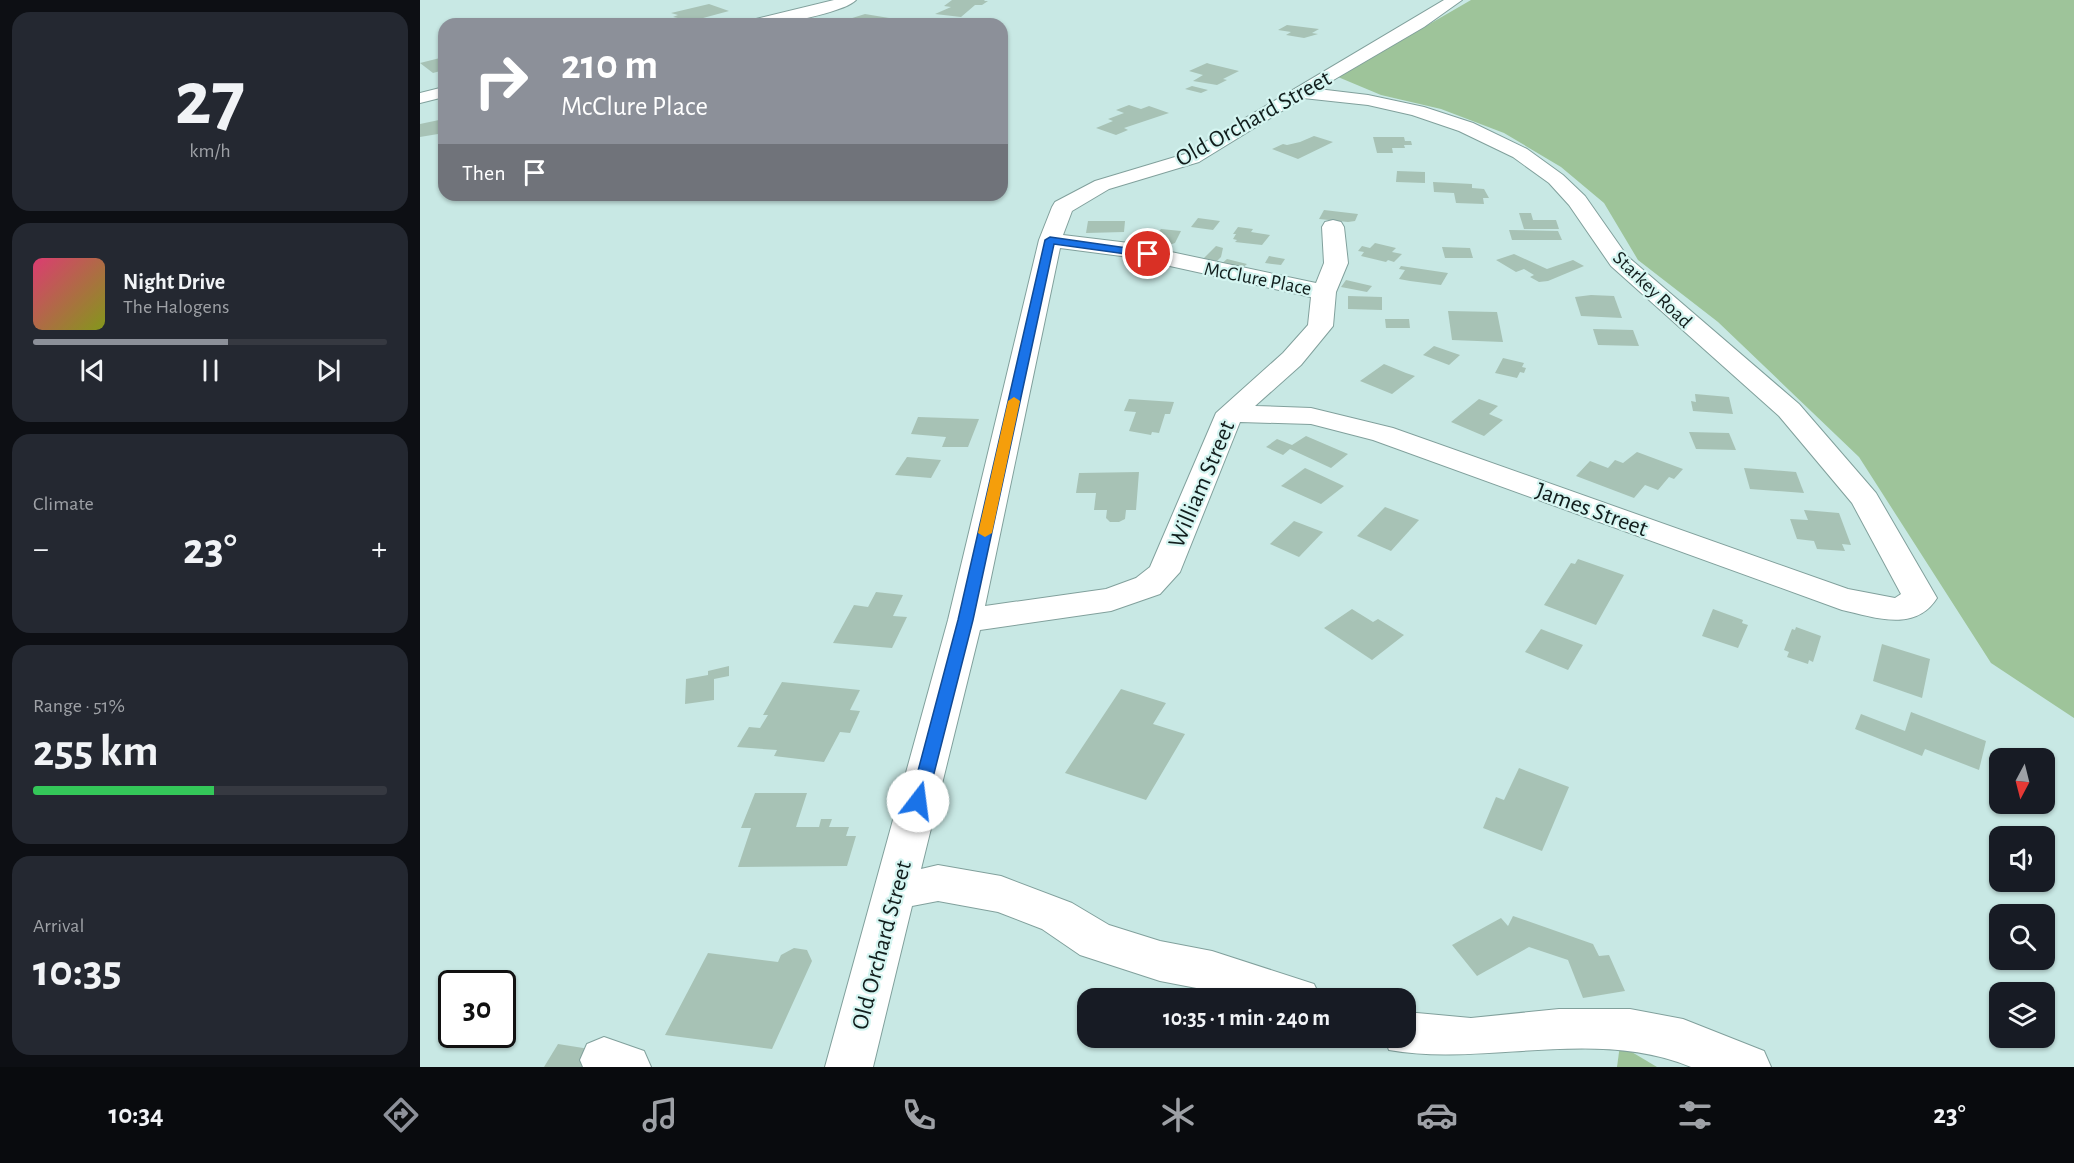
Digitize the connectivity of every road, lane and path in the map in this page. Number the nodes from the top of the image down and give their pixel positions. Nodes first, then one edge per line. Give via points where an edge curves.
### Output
1 (848, 0) edge
2 (1454, 0) edge
3 (780, 18) edge
4 (1302, 93) junction
5 (438, 94) edge
6 (420, 98) edge
7 (1333, 227) dead end
8 (1050, 240) junction
9 (1324, 291) junction
10 (1230, 413) junction
11 (1908, 572) joint
12 (965, 620) junction
13 (895, 892) junction
14 (1264, 988) edge
15 (1416, 1035) edge
16 (849, 1067) edge
17 (1747, 1067) edge

1 - 3 street
2 - 4 street, Old Orchard Street
4 - 8 street, Old Orchard Street via 1192,158 1102,185 1063,207
4 - 11 street, Starkey Road via 1368,100 1466,127 1520,153 1556,179 1577,201 1619,261 1789,410 1865,500
5 - 6 street
7 - 9 street, William Street via 1336,264
8 - 9 street, McClure Place via 1129,250
8 - 12 street, Old Orchard Street
9 - 10 street, William Street via 1320,326 1292,359
10 - 11 street, James Street via 1311,416 1383,434 1842,599 1899,610 1920,598
10 - 12 street, William Street via 1164,572 1148,586 1111,600
12 - 13 street, Old Orchard Street
13 - 14 street via 938,883 1001,894 1057,916 1096,940
13 - 16 street, Old Orchard Street
15 - 17 street via 1471,1040 1559,1031 1630,1031 1683,1041

